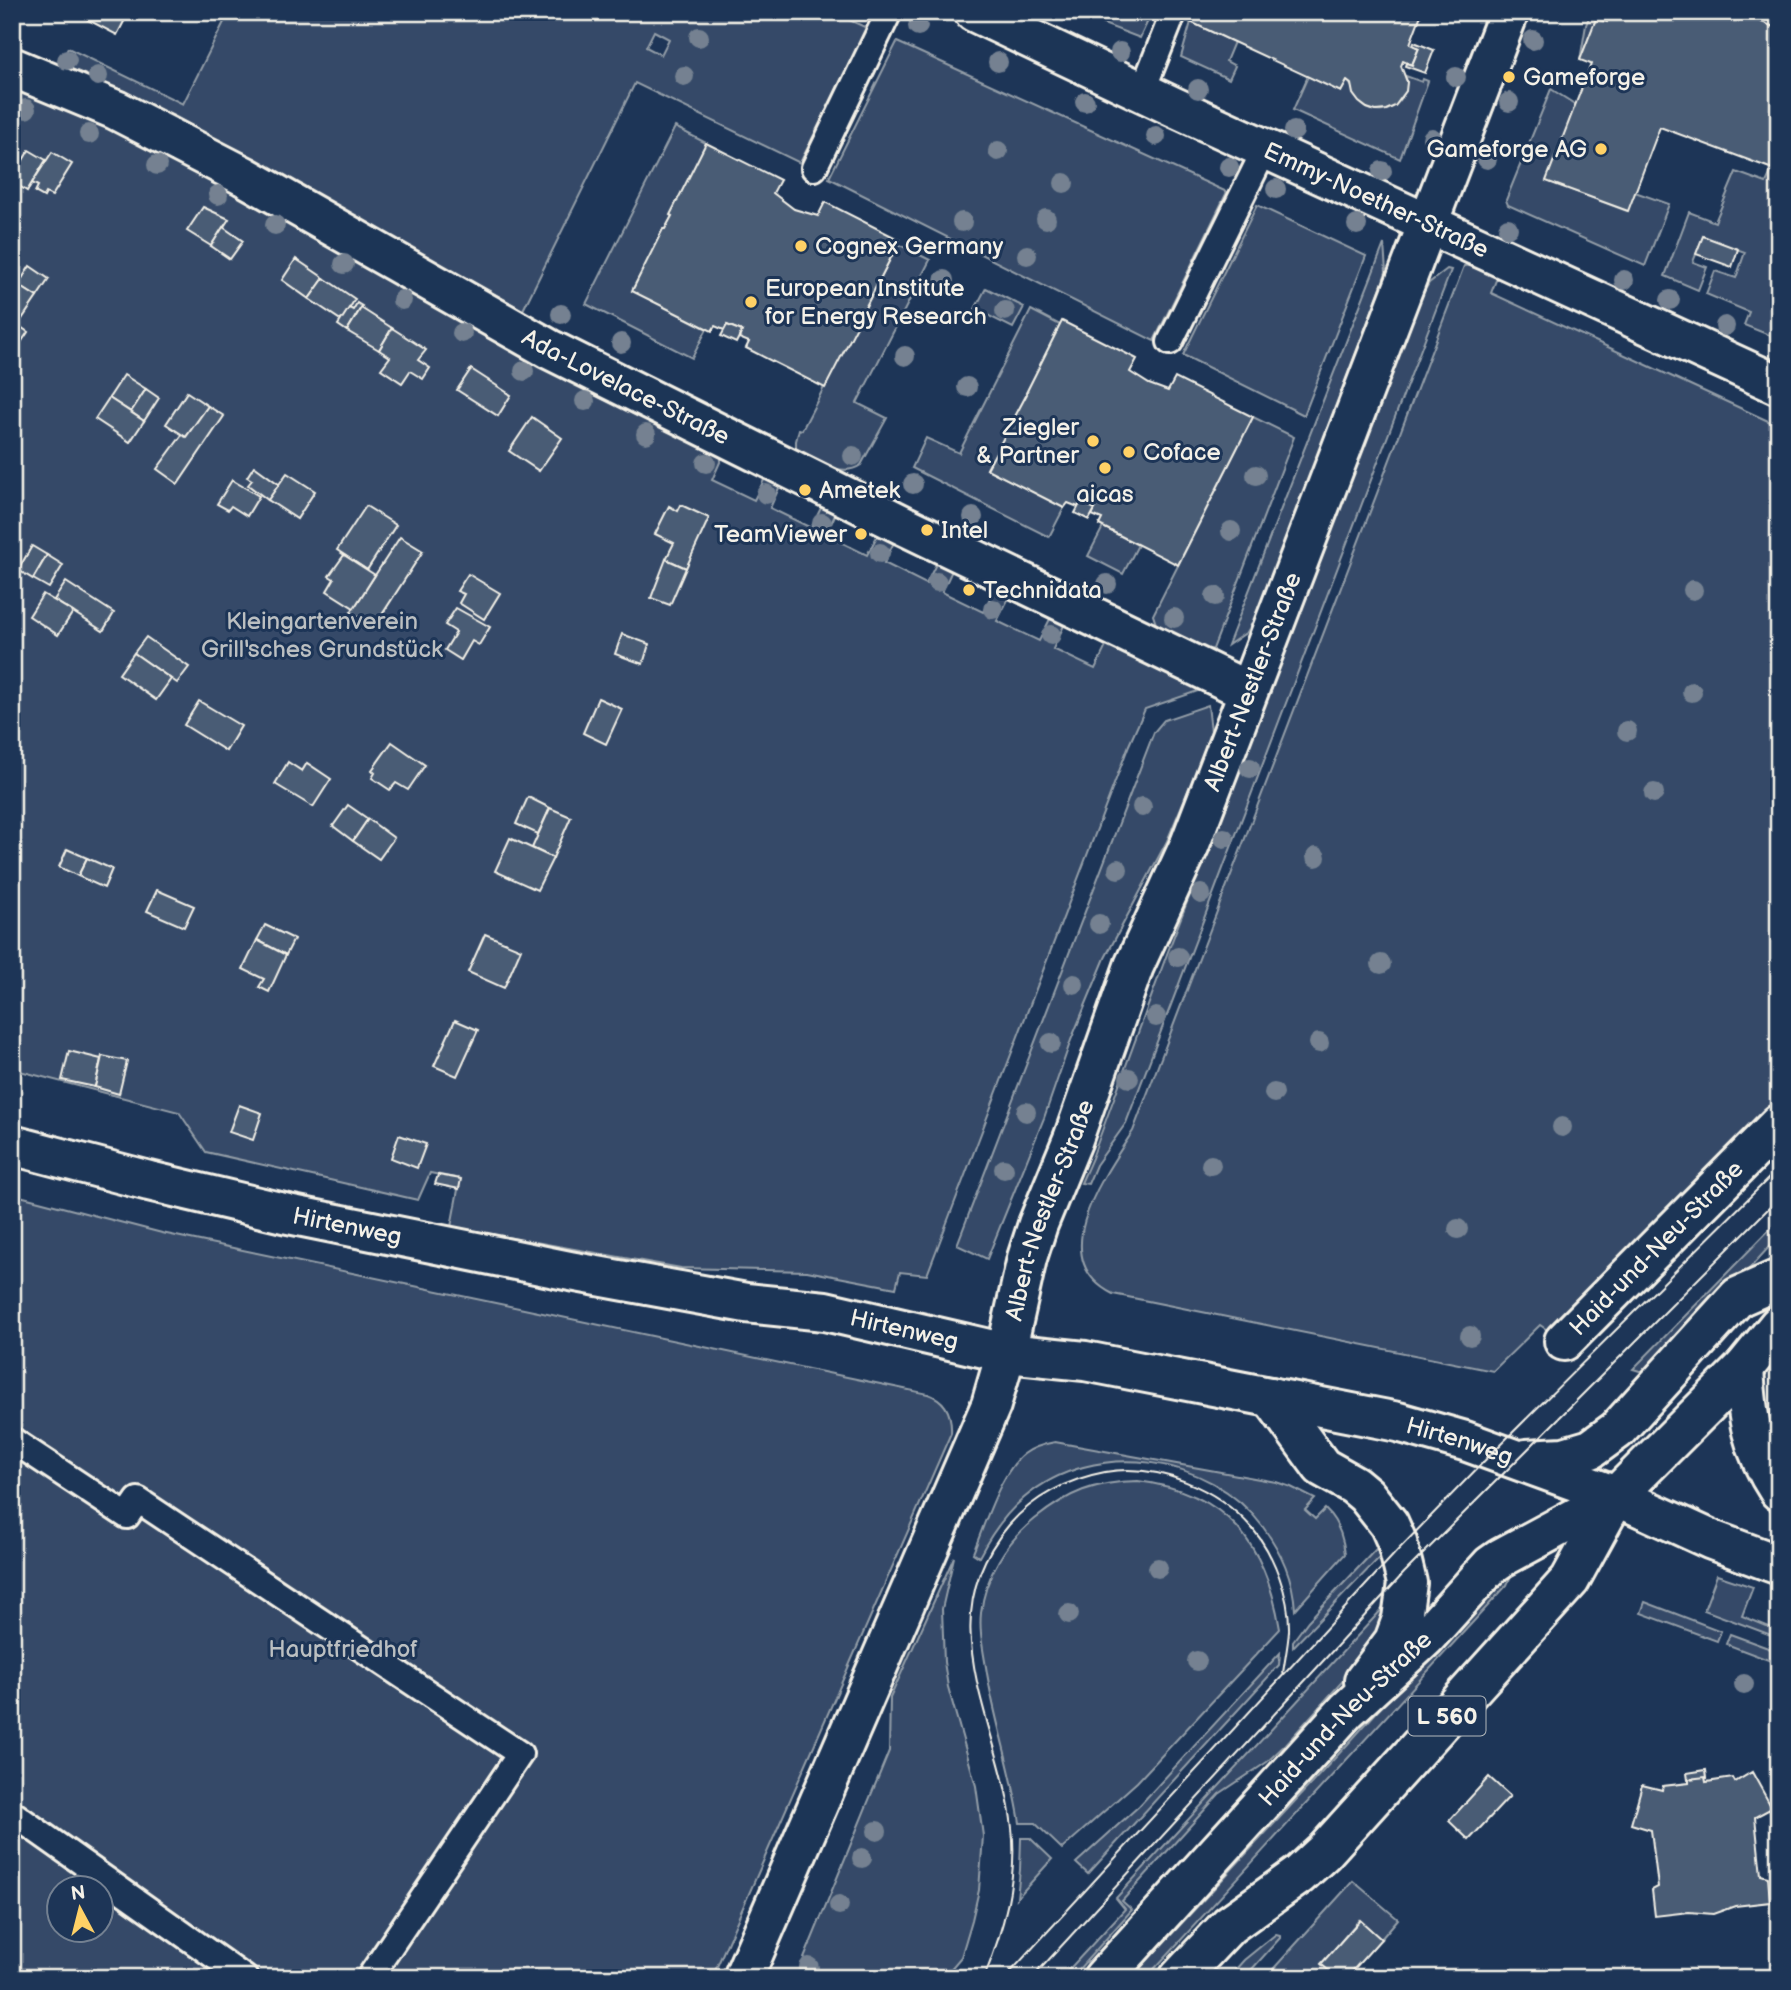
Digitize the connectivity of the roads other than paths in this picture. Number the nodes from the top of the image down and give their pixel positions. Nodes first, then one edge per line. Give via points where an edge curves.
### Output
1 (889, 12) edge
2 (974, 12) edge
3 (1509, 12) edge
4 (1173, 14) dead end
5 (12, 67) edge
6 (1142, 92) junction
7 (1265, 149) junction
8 (814, 168) dead end
9 (1427, 223) junction
10 (1170, 342) dead end
11 (1779, 385) edge
12 (1248, 691) junction
13 (1779, 1124) edge
14 (12, 1145) edge
15 (1779, 1279) edge
16 (1779, 1325) edge
17 (1564, 1340) dead end
18 (1006, 1353) junction
19 (1744, 1368) junction
20 (1271, 1397) junction
21 (12, 1440) edge
22 (1517, 1460) junction
23 (1779, 1491) edge
24 (1616, 1496) junction
25 (1779, 1565) edge
26 (1347, 1710) junction
27 (12, 1813) edge
28 (244, 1978) edge
29 (369, 1978) edge
30 (743, 1978) edge
31 (1102, 1978) edge
32 (1179, 1978) edge

1 - 8 lane
2 - 6 street, Emmy-Noether-Straße
3 - 9 street, Albert-Nestler-Straße
4 - 6 lane
5 - 12 street, Ada-Lovelace-Straße via 116,110 244,176 560,354
6 - 7 street, Emmy-Noether-Straße
7 - 9 street, Emmy-Noether-Straße
7 - 10 lane
9 - 11 street, Emmy-Noether-Straße
9 - 12 street, Albert-Nestler-Straße
12 - 18 street, Albert-Nestler-Straße via 1191,844 1134,966 1038,1224
13 - 17 street, Haid-und-Neu-Straße
14 - 18 street, Hirtenweg via 288,1214 747,1303 825,1311
15 - 22 street via 1738,1297 1617,1430 1591,1449 1564,1457
16 - 19 street, Haid-und-Neu-Straße / L 560
18 - 20 street, Hirtenweg via 1085,1361
18 - 30 street, Albert-Nestler-Straße via 991,1405 952,1499
19 - 23 street via 1749,1428
19 - 24 street, Haid-und-Neu-Straße / L 560
20 - 22 street, Hirtenweg via 1424,1429
20 - 26 street via 1322,1467 1354,1485 1377,1508 1393,1532 1402,1561 1407,1583 1394,1641
21 - 29 lane via 127,1516 138,1500 520,1754
22 - 24 street, Hirtenweg
24 - 25 street, Hirtenweg
24 - 26 street, Haid-und-Neu-Straße / L 560 via 1491,1565 1426,1637
24 - 32 street, Haid-und-Neu-Straße / L 560 via 1570,1580 1324,1852 1229,1925
26 - 31 street, Haid-und-Neu-Straße / L 560
27 - 28 lane

